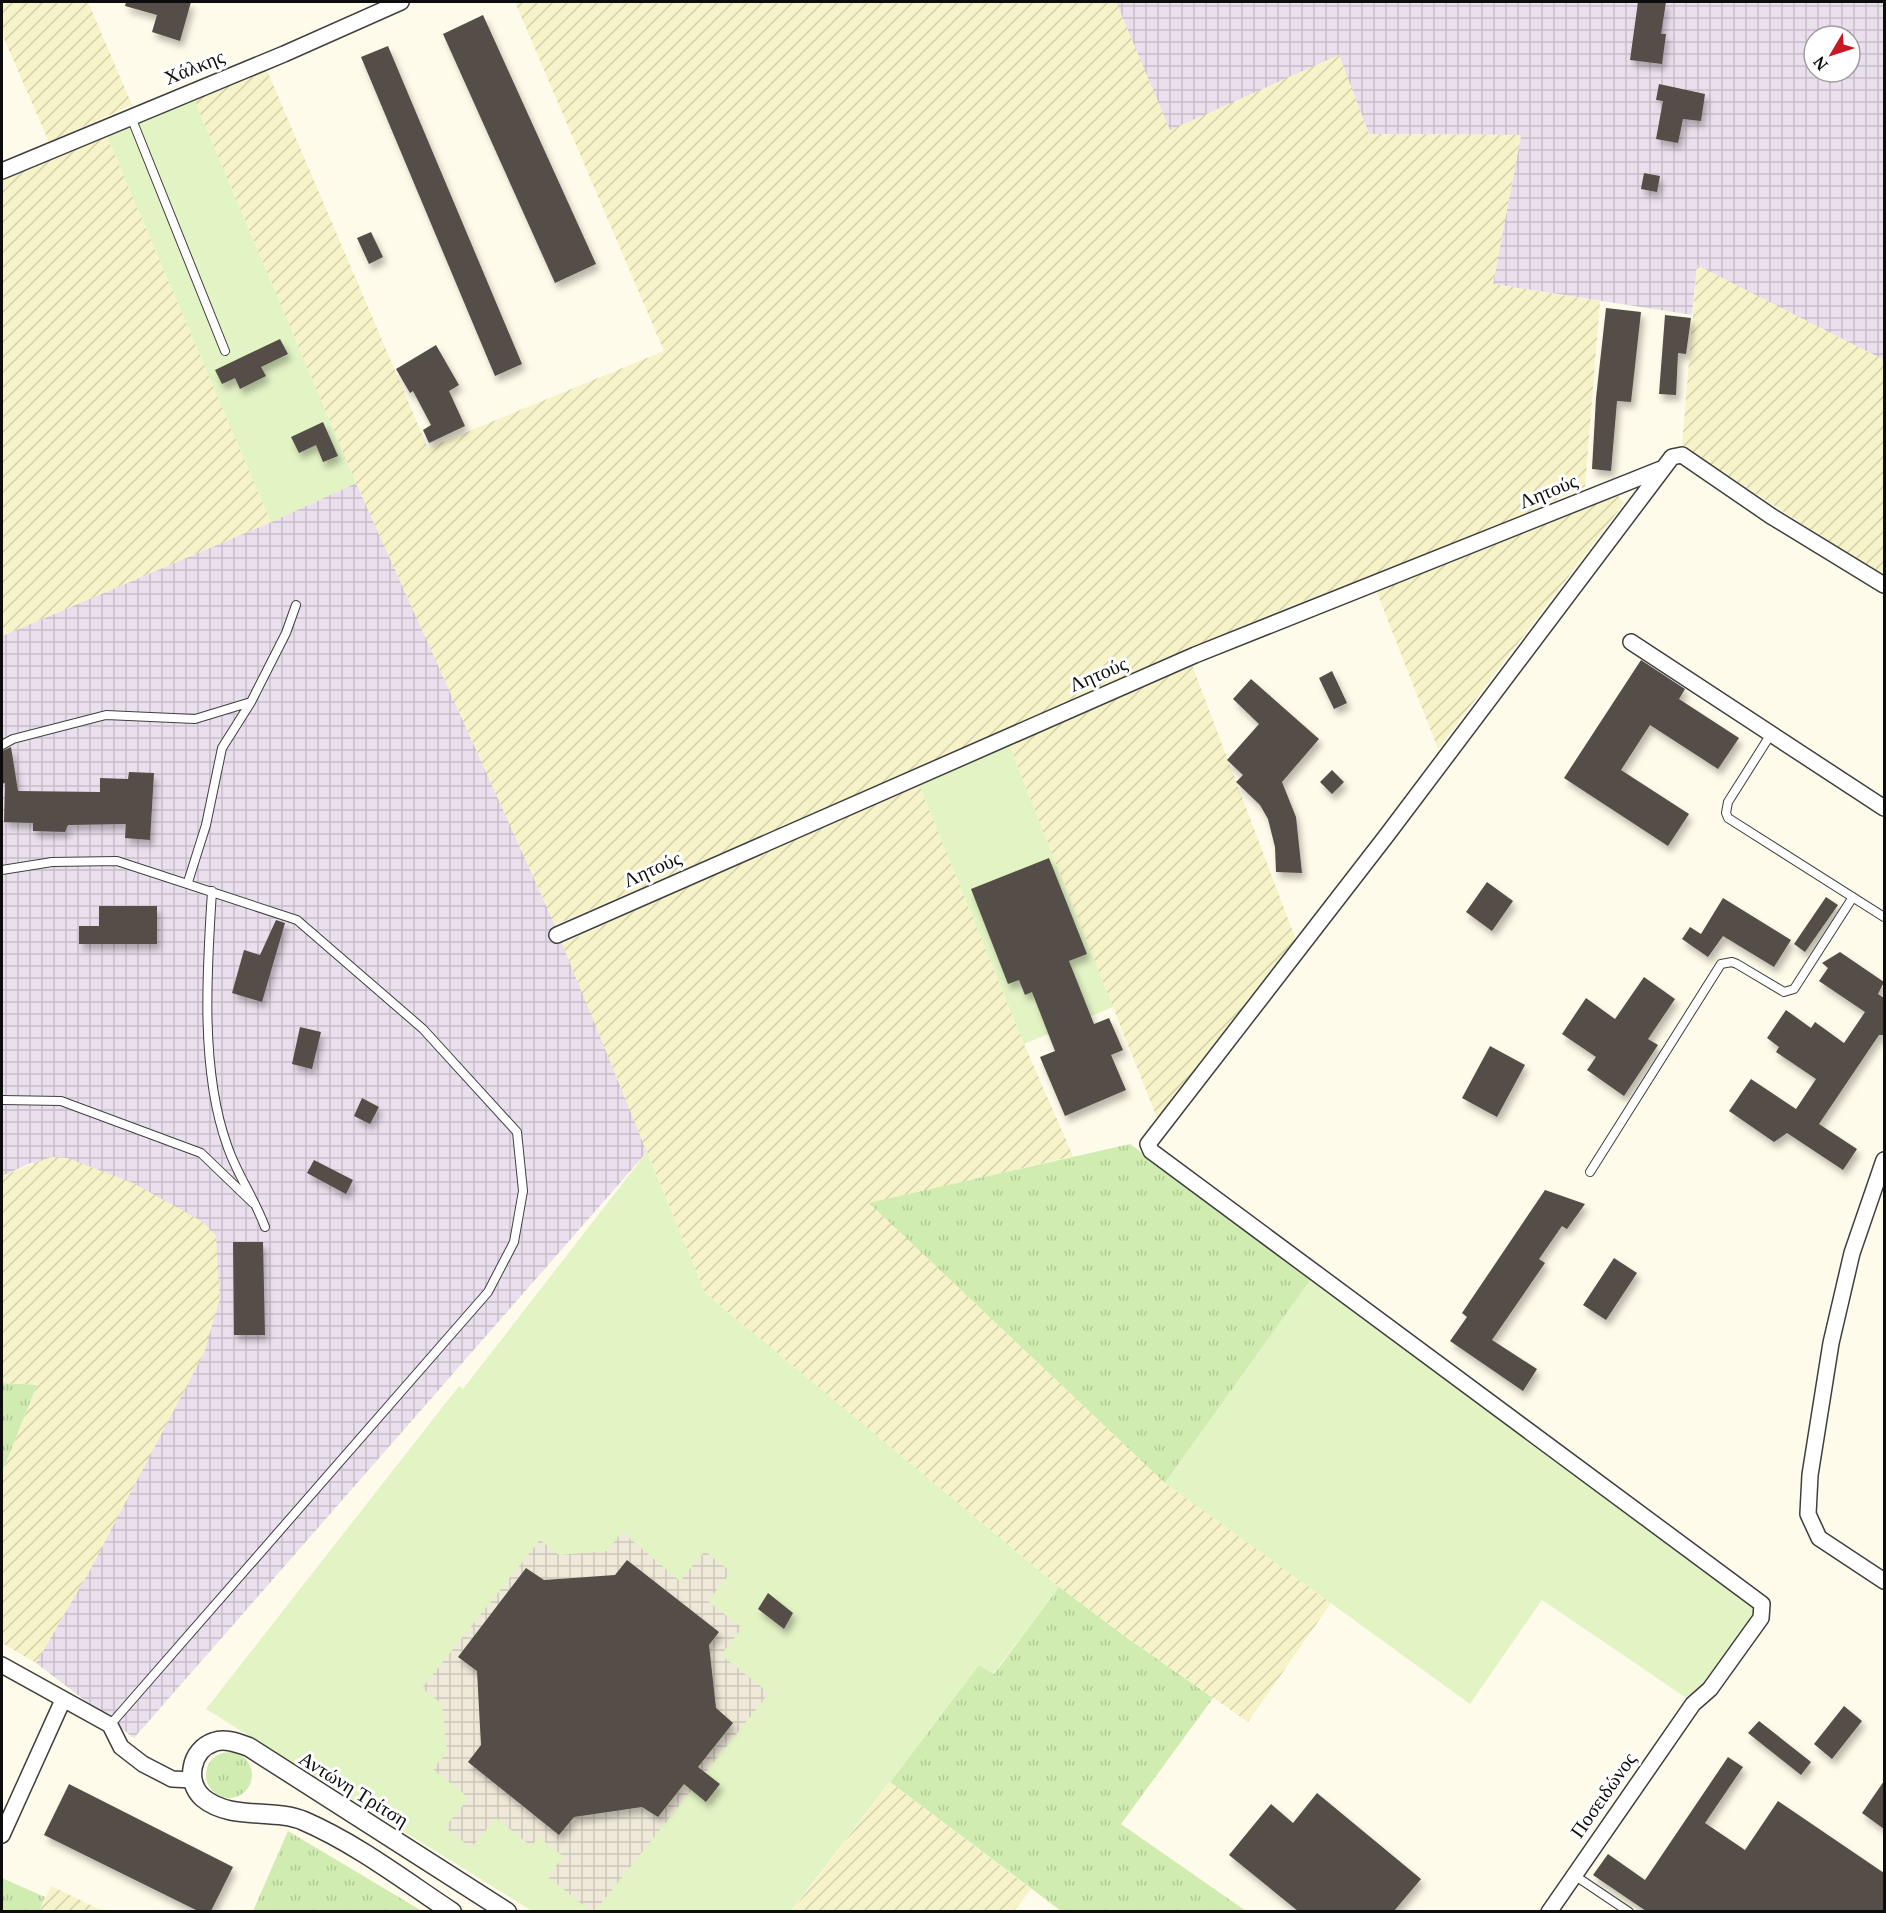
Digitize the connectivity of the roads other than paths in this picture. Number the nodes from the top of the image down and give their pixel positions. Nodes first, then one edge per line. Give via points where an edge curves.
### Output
1 (401, 2) edge
2 (130, 116) junction
3 (2, 171) edge
4 (225, 351) dead end
5 (1661, 469) junction
6 (1884, 585) edge
7 (296, 605) dead end
8 (1631, 642) dead end
9 (251, 702) junction
10 (1771, 734) junction
11 (2, 745) edge
12 (1884, 808) edge
13 (2, 870) edge
14 (188, 882) junction
15 (212, 891) junction
16 (1853, 897) junction
17 (1884, 917) edge
18 (558, 935) dead end
19 (2, 1100) edge
20 (1884, 1160) edge
21 (1590, 1172) dead end
22 (258, 1208) junction
23 (265, 1227) dead end
24 (1884, 1581) edge
25 (2, 1665) edge
26 (63, 1701) junction
27 (110, 1725) junction
28 (192, 1780) junction
29 (2, 1835) edge
30 (1574, 1875) junction
31 (452, 1911) edge
32 (507, 1911) edge
33 (1549, 1911) edge
34 (1629, 1911) edge

1 - 2 street, Χάλκης
2 - 3 street, Χάλκης
2 - 4 lane
5 - 6 street, Λητούς via 1672,457 1682,455 1771,516
5 - 18 street, Λητούς via 1195,655
5 - 30 street, Ποσειδώνος via 1147,1147 1761,1604 1761,1618 1710,1689 1693,1704
7 - 9 lane
8 - 10 street
9 - 11 lane via 195,719 106,715
9 - 14 lane via 222,747 206,825
10 - 12 street
10 - 16 lane via 1728,802 1728,818
13 - 14 lane via 52,862 117,861
14 - 15 lane
15 - 22 lane via 207,1025 215,1090 226,1145
15 - 27 lane via 297,920 423,1029 517,1132 523,1191 514,1242 489,1292
16 - 17 lane
16 - 21 lane via 1794,989 1779,990 1732,962 1717,968
19 - 22 lane via 61,1101 201,1153
20 - 24 street via 1852,1253 1831,1343 1810,1475 1808,1514 1819,1538
22 - 23 lane
25 - 26 street
26 - 27 street
26 - 29 street
27 - 28 street via 121,1747 143,1764 172,1779
28 - 31 street via 202,1797 219,1805 302,1820
28 - 32 street, Αντώνη Τρίτση via 194,1761 206,1746 224,1741 241,1744
30 - 33 street, Ποσειδώνος
30 - 34 lane

